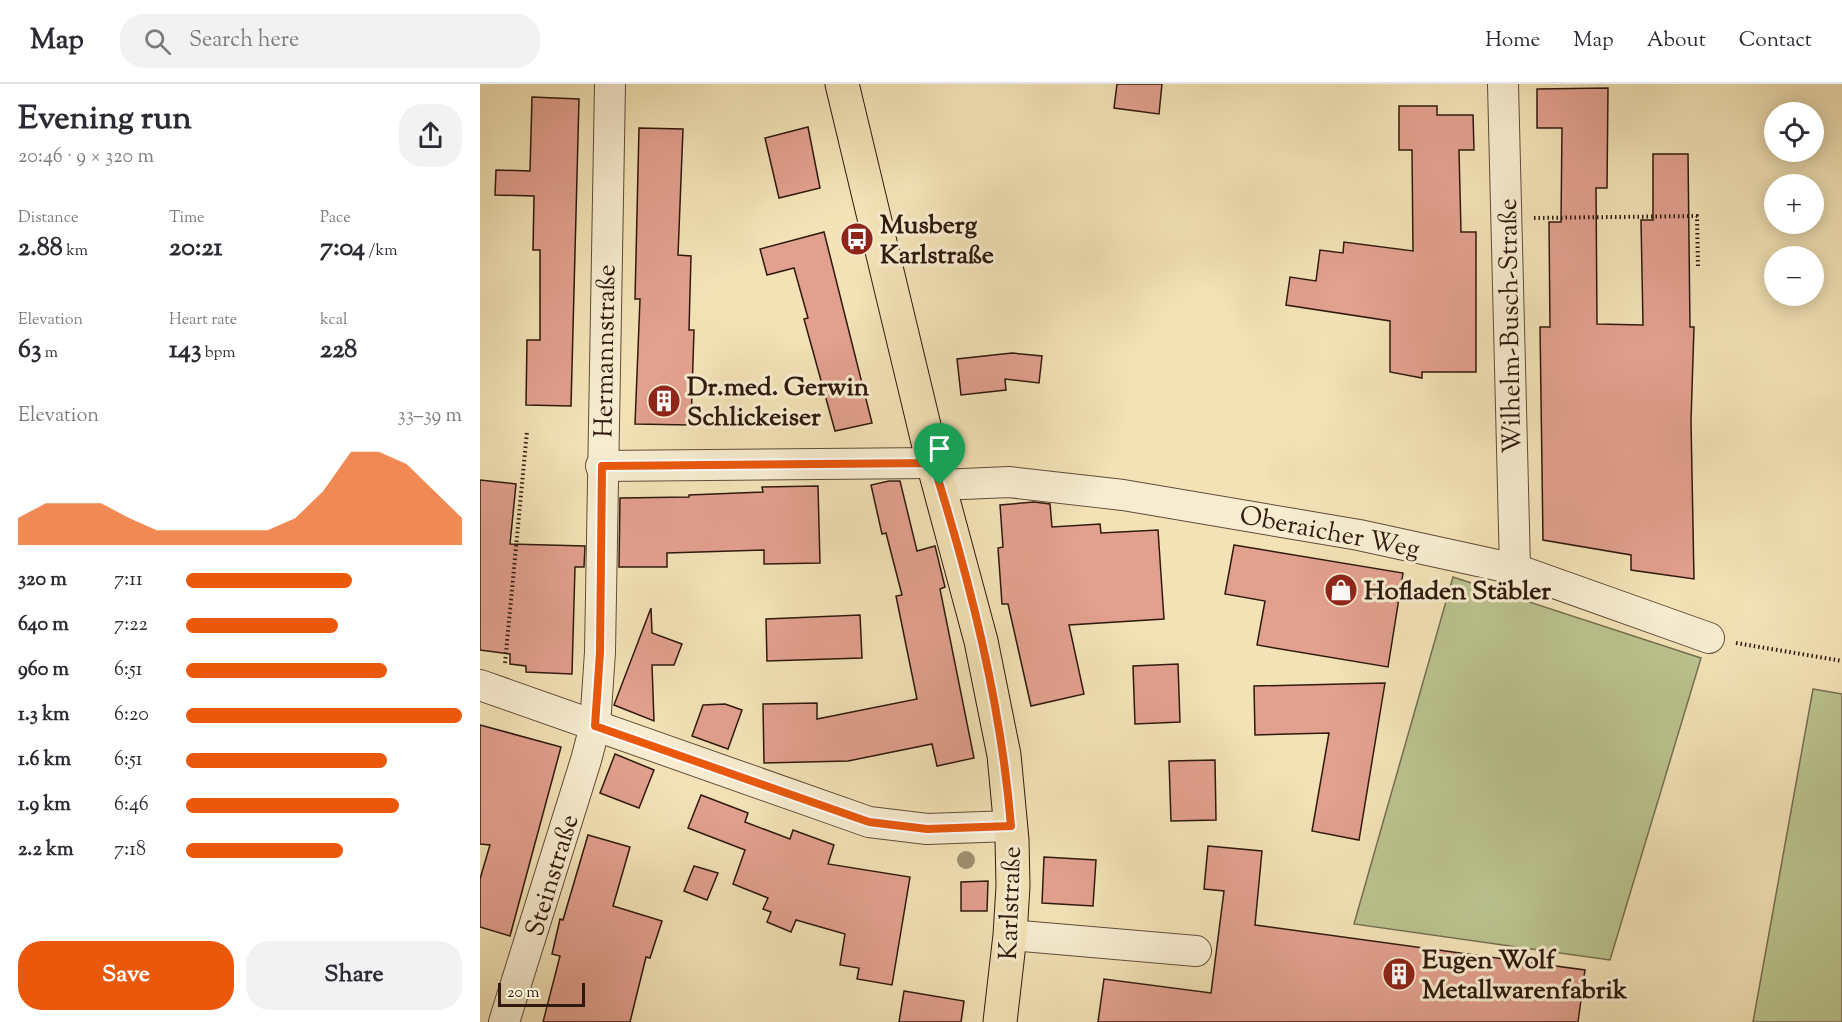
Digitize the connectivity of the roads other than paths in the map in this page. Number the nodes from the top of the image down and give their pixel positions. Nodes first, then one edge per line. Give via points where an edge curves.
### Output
1 (610, 84) edge
2 (842, 84) edge
3 (1503, 84) edge
4 (602, 466) junction
5 (936, 474) junction
6 (1515, 569) junction
7 (1709, 638) road end
8 (491, 689) edge
9 (595, 726) junction
10 (1011, 826) junction
11 (1010, 935) junction
12 (1196, 951) dead end
13 (504, 1022) edge
14 (1000, 1022) edge

1 - 4 street, Hermannstraße
2 - 5 main road, Karlstraße
3 - 6 street, Wilhelm-Busch-Straße
4 - 5 street, Oberaicher Weg
4 - 9 street, Hermannstraße via 600,652
5 - 6 street, Oberaicher Weg via 1133,496 1348,533
5 - 10 main road, Karlstraße via 994,699
6 - 7 street, Oberaicher Weg
8 - 9 street
9 - 10 street via 869,822 927,829
9 - 13 street, Steinstraße
10 - 11 main road, Karlstraße
11 - 12 street
11 - 14 main road, Karlstraße

